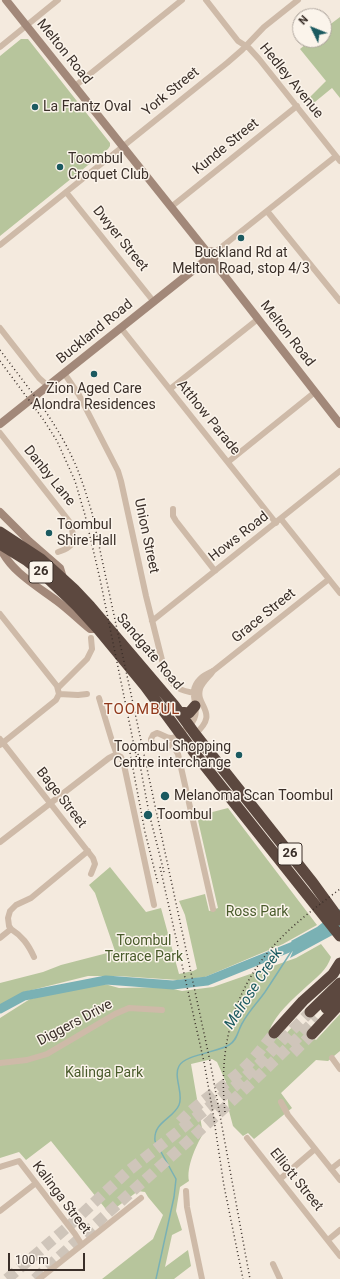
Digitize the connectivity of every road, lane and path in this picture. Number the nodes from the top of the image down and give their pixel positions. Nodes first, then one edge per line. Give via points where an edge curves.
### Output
1 (6, 0) edge
2 (58, 0) edge
3 (182, 0) edge
4 (206, 0) edge
5 (298, 0) edge
6 (26, 26) junction
7 (246, 46) junction
8 (0, 47) edge
9 (75, 86) junction
10 (297, 106) junction
11 (123, 146) junction
12 (338, 158) edge
13 (66, 192) junction
14 (171, 207) junction
15 (267, 211) junction
16 (0, 245) edge
17 (210, 256) junction
18 (340, 301) edge
19 (154, 302) junction
20 (258, 319) junction
21 (0, 328) edge
22 (121, 328) junction
23 (64, 373) junction
24 (48, 386) junction
25 (170, 389) junction
26 (315, 392) junction
27 (0, 424) edge
28 (340, 424) edge
29 (0, 434) edge
30 (228, 462) junction
31 (340, 471) edge
32 (173, 509) dead end
33 (0, 512) edge
34 (278, 521) junction
35 (0, 532) edge
36 (0, 545) edge
37 (58, 552) dead end
38 (215, 571) junction
39 (63, 579) junction
40 (329, 579) junction
41 (340, 593) edge
42 (0, 614) edge
43 (152, 621) junction
44 (97, 629) junction
45 (58, 691) junction
46 (196, 693) junction
47 (87, 694) dead end
48 (99, 698) dead end
49 (195, 706) junction
50 (179, 712) junction
51 (186, 736) junction
52 (1, 742) edge
53 (172, 744) junction
54 (178, 754) junction
55 (118, 755) junction
56 (50, 803) junction
57 (0, 842) edge
58 (88, 851) junction
59 (92, 874) dead end
60 (154, 905) dead end
61 (324, 907) junction
62 (213, 909) dead end
63 (340, 920) edge
64 (11, 929) junction
65 (340, 936) edge
66 (0, 938) edge
67 (34, 956) dead end
68 (340, 963) edge
69 (338, 977) edge
70 (340, 994) edge
71 (340, 1004) edge
72 (162, 1010) dead end
73 (274, 1033) tunnel mouth
74 (312, 1034) tunnel mouth
75 (332, 1058) dead end
76 (0, 1063) edge
77 (340, 1069) edge
78 (281, 1102) dead end
79 (247, 1138) dead end
80 (315, 1149) junction
81 (340, 1162) edge
82 (0, 1167) edge
83 (331, 1169) junction
84 (280, 1179) junction
85 (340, 1180) edge
86 (36, 1183) junction
87 (186, 1192) dead end
88 (141, 1198) dead end
89 (0, 1211) edge
90 (340, 1230) edge
91 (328, 1240) junction
92 (82, 1245) junction
93 (340, 1256) edge
94 (273, 1264) dead end
95 (39, 1279) edge
96 (202, 1279) edge
97 (280, 1279) edge

1 - 6 street, Melton Road
2 - 6 street
3 - 9 street
4 - 7 street, Hedley Avenue via 238,41
5 - 7 street, York Street via 264,27
6 - 8 street
6 - 9 street, Melton Road
7 - 10 street, Hedley Avenue
7 - 11 street, York Street
9 - 11 street, Melton Road
10 - 12 street, Hedley Avenue
10 - 14 street, Kunde Street
11 - 13 street, York Street
11 - 14 street, Melton Road
12 - 15 street, Buckland Road
13 - 16 street, York Street
13 - 19 street, Dwyer Street
14 - 17 street, Melton Road
15 - 17 street, Buckland Road
15 - 18 street
17 - 19 street, Buckland Road
17 - 20 street, Melton Road
19 - 22 street, Buckland Road
20 - 25 street
20 - 26 street, Melton Road
21 - 24 street
22 - 23 street, Buckland Road
22 - 25 street, Atthow Parade
23 - 24 street, Buckland Road
23 - 43 street, Union Street via 79,395 118,471
24 - 27 street, Buckland Road
25 - 30 street, Atthow Parade
26 - 28 street, Melton Road
26 - 30 street
29 - 37 street, Danby Lane via 69,521 74,539 68,548
30 - 34 street, Atthow Parade
31 - 34 street, Hows Road
32 - 38 street via 176,521
33 - 39 street, Sandgate Road via 28,541 60,568
34 - 38 street, Hows Road
34 - 40 street, Atthow Parade
35 - 39 highway, Sandgate Road / 26 via 32,553
36 - 44 highway, Sandgate Road / 26 via 41,572
36 - 44 street, Sandgate Road via 15,568 90,629
38 - 43 street, Hows Road
39 - 44 highway, Sandgate Road / 26
40 - 41 street, Atthow Parade
40 - 46 street, Grace Street via 200,679 196,684
42 - 45 street
43 - 46 street, Union Street via 162,665 168,678 178,689
44 - 45 street via 87,659
44 - 50 highway, Sandgate Road / 26 via 124,646
44 - 51 highway, Sandgate Road / 26
45 - 47 street
45 - 52 street via 56,700
46 - 49 street
46 - 51 street via 202,701 206,716 203,726
48 - 55 street
49 - 50 highway via 189,713
49 - 51 street via 196,717
50 - 51 highway, Sandgate Road / 26
51 - 53 street
51 - 53 street via 171,738 155,733 151,739 152,744 156,746
51 - 54 street
51 - 61 highway, Sandgate Road / 26
52 - 56 street, Bage Street
53 - 54 street
54 - 62 street
55 - 56 street via 109,758
55 - 60 street via 124,764
56 - 57 street
56 - 58 street, Bage Street
58 - 59 street, Bage Street via 95,861
58 - 64 street via 31,898 10,911 8,918
61 - 63 highway, Sandgate Road / 26
61 - 65 highway, Sandgate Road / 26
64 - 66 street
64 - 67 street via 25,941
68 - 69 highway
69 - 70 highway via 313,1015
69 - 73 highway via 296,1008
71 - 74 highway
72 - 76 street, Diggers Drive via 129,1008 47,1054 27,1060
75 - 77 street
78 - 80 street
79 - 84 street, Elliott Street
80 - 83 street
80 - 84 street
81 - 83 street
82 - 86 street, Kalinga Street via 19,1161
83 - 85 street
84 - 91 street, Elliott Street
86 - 89 street
86 - 92 street, Kalinga Street
87 - 96 street
88 - 92 street
90 - 91 street
91 - 93 street, Elliott Street
92 - 95 street
94 - 97 street

